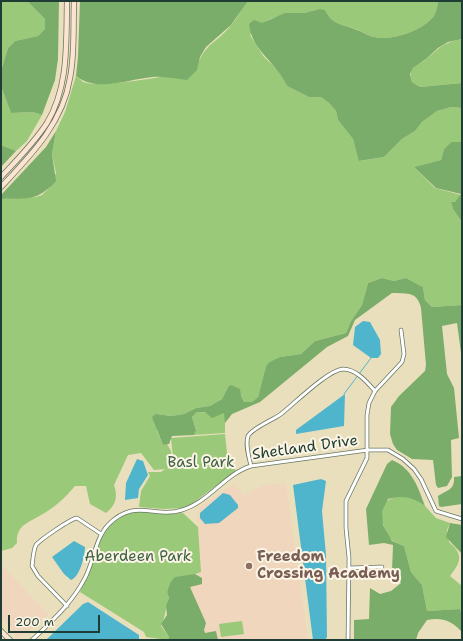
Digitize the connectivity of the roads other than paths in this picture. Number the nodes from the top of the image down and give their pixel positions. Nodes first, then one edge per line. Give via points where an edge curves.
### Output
1 (67, 1) edge
2 (74, 1) edge
3 (1, 177) edge
4 (1, 187) edge
5 (401, 330) dead end
6 (376, 391) junction
7 (368, 450) junction
8 (251, 466) junction
9 (462, 519) edge
10 (101, 534) junction
11 (382, 567) dead end
12 (349, 568) junction
13 (67, 606) junction
14 (1, 631) edge
15 (10, 640) edge
16 (32, 640) edge
17 (348, 640) edge

1 - 3 main road via 66,63 59,96 47,123
2 - 4 main road via 72,67 66,97 46,136
5 - 6 street via 404,354 402,362
6 - 7 street via 369,403 367,414
6 - 8 street via 353,371 345,369 331,373 281,414 251,431 247,447
7 - 8 street, Shetland Drive
7 - 9 street, Shetland Drive via 388,450 403,459 421,479 436,511
7 - 12 street via 367,458 346,501
8 - 10 street, Shetland Drive via 236,473 182,511 128,511 108,524
10 - 13 street, Shetland Drive via 90,570
10 - 13 street via 77,518 70,519 51,535 40,540 35,547 32,566 38,576
11 - 12 street
12 - 17 street
13 - 16 street, Shetland Drive
14 - 15 main road

